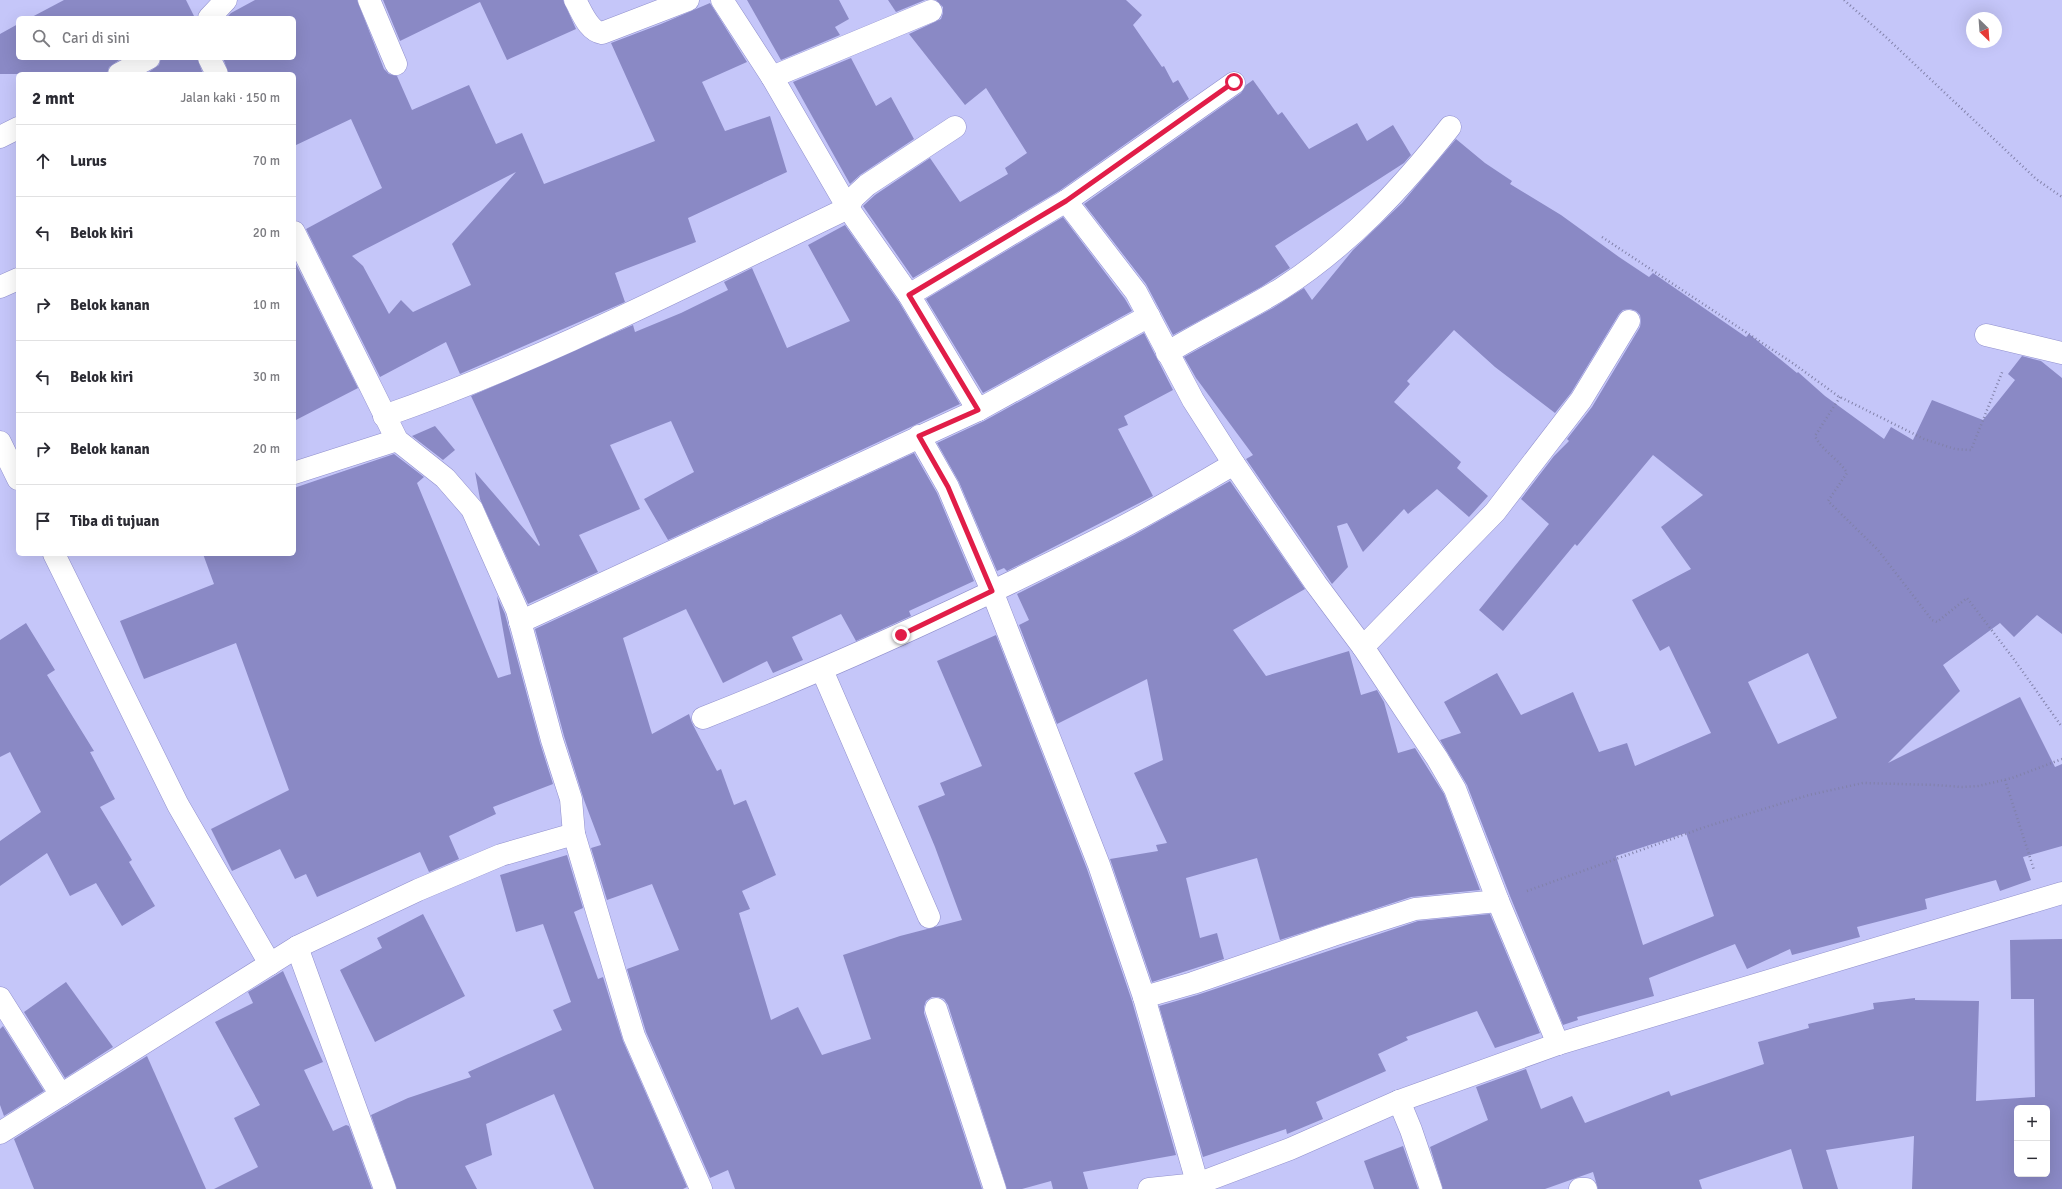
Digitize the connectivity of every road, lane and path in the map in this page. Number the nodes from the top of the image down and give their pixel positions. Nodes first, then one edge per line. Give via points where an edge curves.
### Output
1 (226, 0) edge
2 (368, 0) edge
3 (576, 0) edge
4 (688, 0) edge
5 (722, 0) edge
6 (1844, 0) edge
7 (931, 11) dead end
8 (211, 16) edge
9 (145, 60) edge
10 (210, 60) edge
11 (396, 64) dead end
12 (123, 72) edge
13 (216, 72) edge
14 (772, 77) junction
15 (1234, 82) dead end
16 (1450, 126) dead end
17 (955, 127) dead end
18 (16, 129) edge
19 (0, 137) edge
20 (2062, 197) edge
21 (1066, 201) junction
22 (848, 208) junction
23 (296, 236) edge
24 (1602, 237) dead end
25 (16, 280) edge
26 (0, 287) edge
27 (909, 295) junction
28 (1149, 316) junction
29 (1629, 320) dead end
30 (1986, 335) dead end
31 (2015, 341) junction
32 (1167, 353) junction
33 (2062, 353) edge
34 (1840, 397) junction
35 (978, 410) junction
36 (384, 416) junction
37 (919, 436) junction
38 (397, 440) junction
39 (0, 442) edge
40 (1234, 464) junction
41 (296, 472) edge
42 (16, 475) edge
43 (56, 556) edge
44 (992, 591) junction
45 (520, 622) junction
46 (1363, 647) junction
47 (822, 670) junction
48 (703, 718) dead end
49 (2062, 727) edge
50 (2062, 759) edge
51 (2005, 780) junction
52 (574, 834) junction
53 (2052, 896) edge
54 (1498, 901) junction
55 (929, 917) dead end
56 (297, 947) junction
57 (270, 964) junction
58 (1144, 997) junction
59 (0, 998) edge
60 (936, 1009) dead end
61 (1558, 1044) junction
62 (61, 1094) junction
63 (1399, 1101) junction
64 (0, 1133) edge
65 (1198, 1186) edge
66 (377, 1187) edge
67 (701, 1189) edge
68 (996, 1189) edge
69 (1149, 1189) edge
70 (1431, 1189) edge
71 (1580, 1189) edge
72 (1586, 1189) edge

1 - 8 street
2 - 11 street
3 - 4 street via 592,29 602,33
5 - 14 street
6 - 20 path via 2036,179
7 - 14 street
9 - 12 street
10 - 13 street
14 - 22 street
15 - 21 street
16 - 32 street via 1394,194 1343,242 1280,289
17 - 22 street via 867,185 853,198
18 - 19 street
21 - 27 street
21 - 28 street via 1122,274
22 - 27 street
22 - 36 street via 538,356 441,396
23 - 36 street
24 - 34 path
25 - 26 street
27 - 35 street
28 - 32 street
28 - 35 street
29 - 46 street via 1581,400 1495,512
30 - 31 street
31 - 33 street
31 - 34 path via 1971,450 1955,449 1924,438
32 - 40 street via 1193,400
34 - 49 path via 1815,436 1847,473 1828,501 1878,550 1932,620 1937,622 1967,598
35 - 37 street
36 - 38 street
37 - 44 street via 948,487
37 - 45 street
38 - 41 street
38 - 45 street via 445,478 472,509
39 - 42 street
40 - 44 street via 1114,532
40 - 46 street via 1316,584
43 - 57 street via 178,804
44 - 47 street
44 - 58 street via 1099,865
45 - 52 street via 571,799
46 - 54 street via 1455,789
47 - 48 street
47 - 55 street
50 - 51 path
51 - 53 path
51 - 54 path via 1962,787 1863,783 1809,795 1719,823
52 - 56 street via 502,855 418,890
52 - 67 street via 634,1036
53 - 61 street
54 - 58 street via 1415,910
54 - 61 street
56 - 57 street
56 - 66 street
57 - 62 street
58 - 65 street
59 - 62 street
60 - 68 street
61 - 63 street
62 - 64 street
63 - 65 street
63 - 70 street
65 - 69 street
71 - 72 street

